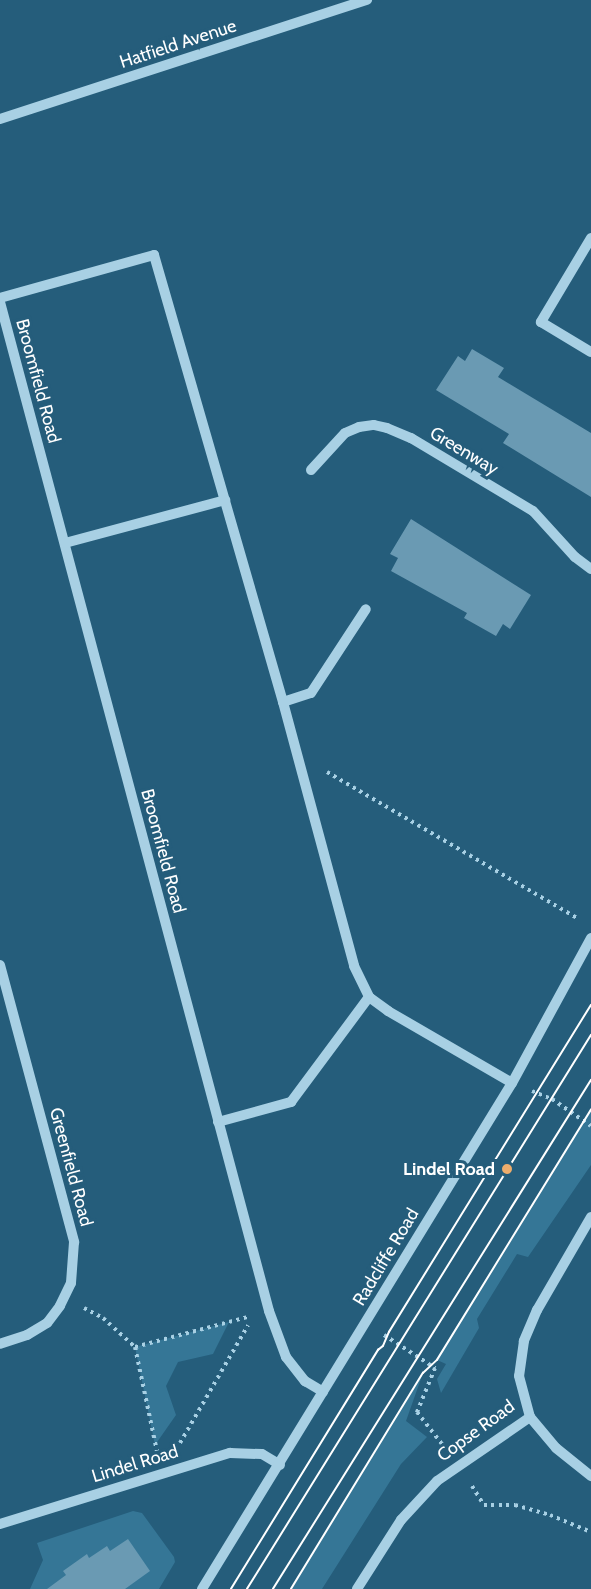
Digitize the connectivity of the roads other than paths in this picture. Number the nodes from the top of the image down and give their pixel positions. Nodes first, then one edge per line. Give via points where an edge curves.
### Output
1 (367, 0) edge
2 (0, 118) edge
3 (591, 238) edge
4 (0, 298) edge
5 (1, 309) edge
6 (591, 352) edge
7 (311, 470) dead end
8 (225, 500) junction
9 (65, 543) junction
10 (591, 569) edge
11 (366, 609) dead end
12 (283, 702) junction
13 (591, 938) edge
14 (0, 965) edge
15 (369, 997) junction
16 (512, 1083) junction
17 (218, 1122) junction
18 (591, 1217) edge
19 (0, 1344) edge
20 (323, 1392) junction
21 (530, 1417) junction
22 (280, 1465) junction
23 (591, 1476) edge
24 (0, 1524) edge
25 (202, 1589) edge
26 (357, 1589) edge

1 - 2 street, Hatfield Avenue
3 - 6 street via 540,322
4 - 8 street via 154,255
5 - 9 street, Broomfield Road
7 - 10 street, Greenway via 345,433 374,425 387,428 411,438 533,511
8 - 9 street
8 - 12 street
9 - 17 street, Broomfield Road
11 - 12 street via 311,693
12 - 15 street via 354,966
13 - 16 street, Radcliffe Road
14 - 19 street, Greenfield Road via 70,1223 74,1263 65,1298 47,1323
15 - 16 street
15 - 17 street via 291,1102
16 - 20 street, Radcliffe Road
17 - 20 street, Broomfield Road via 269,1311 286,1357 305,1381
18 - 21 street, Copse Road via 537,1310 524,1341 519,1376
20 - 22 street, Radcliffe Road
21 - 23 street via 556,1448
21 - 26 street, Copse Road via 437,1481 401,1520
22 - 24 street, Lindel Road via 262,1454 230,1453
22 - 25 street, Radcliffe Road

